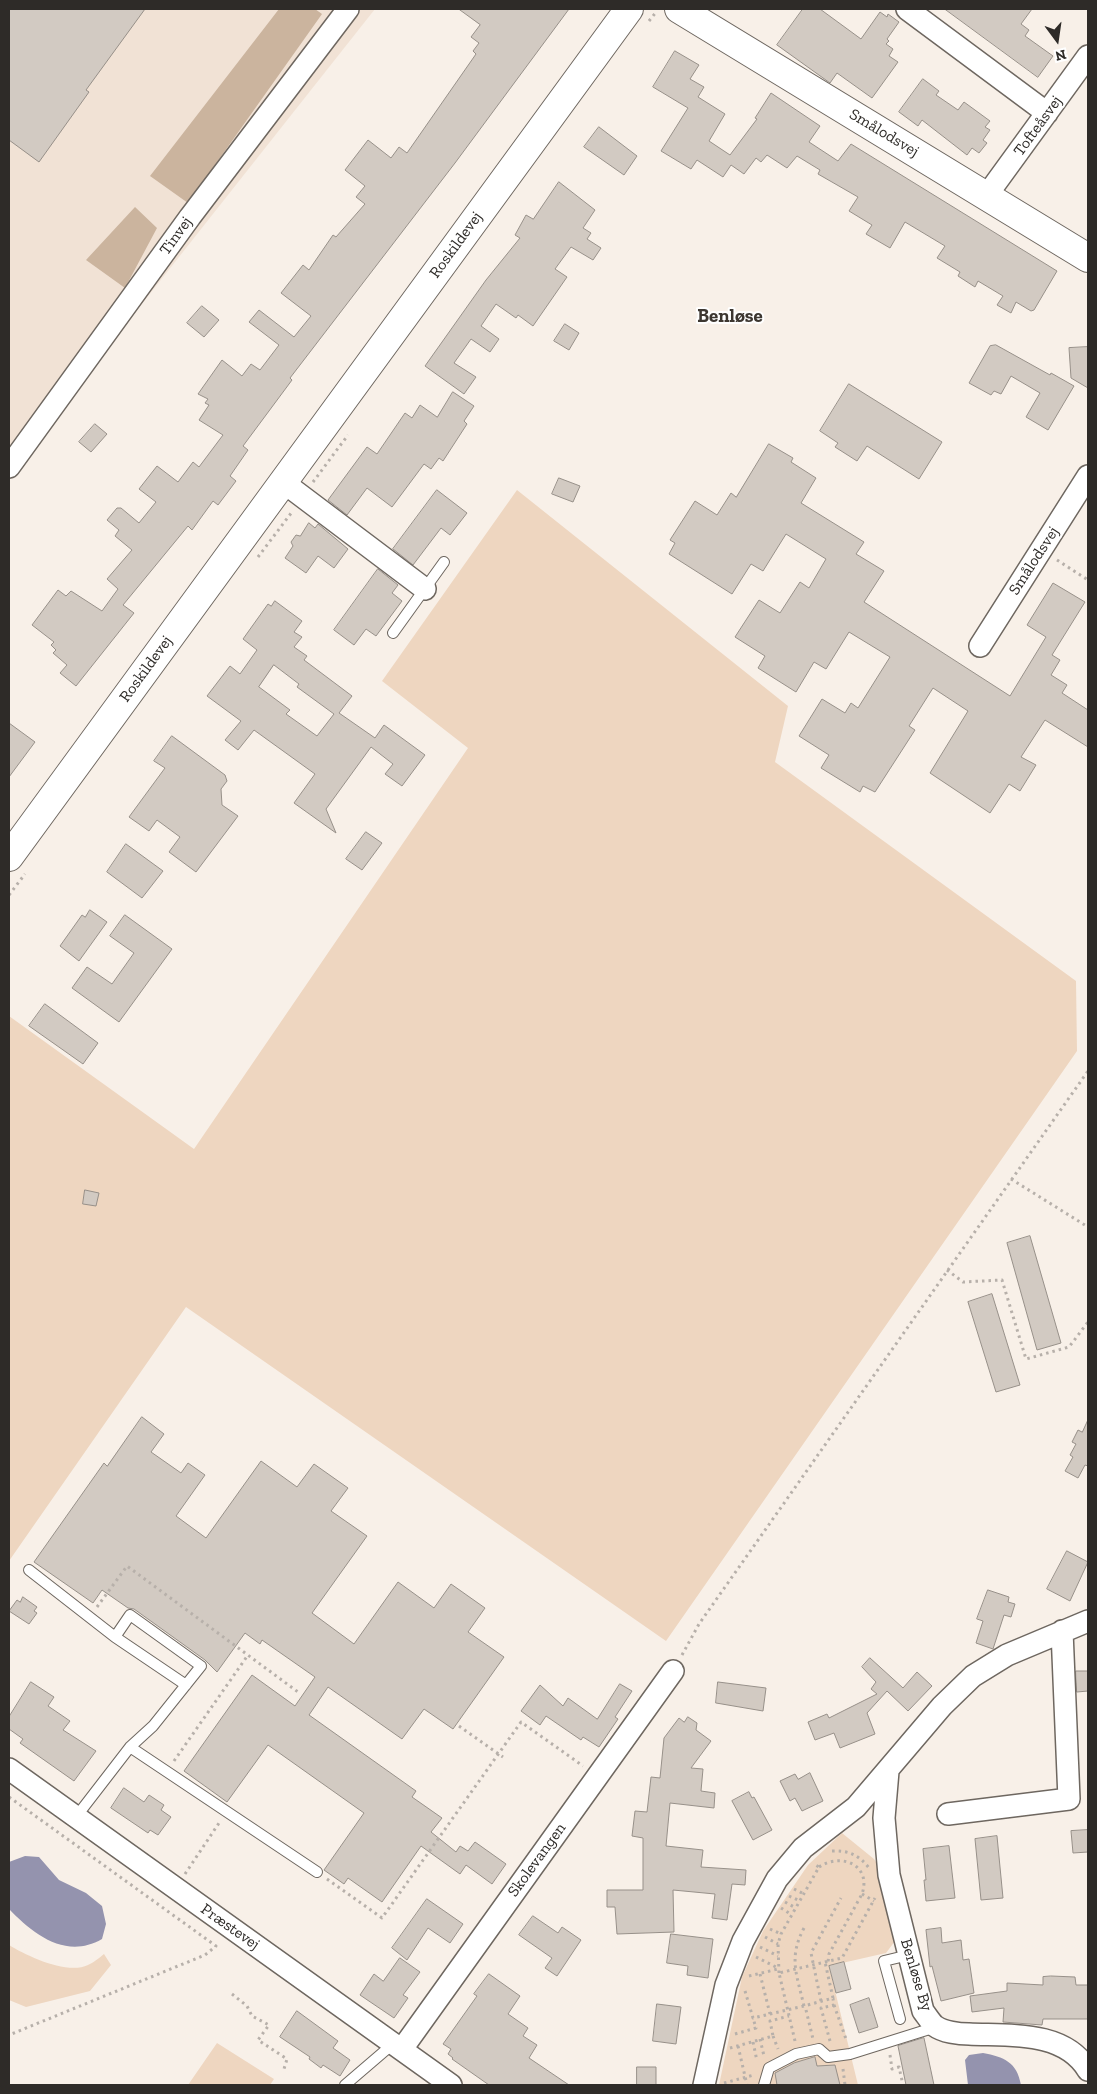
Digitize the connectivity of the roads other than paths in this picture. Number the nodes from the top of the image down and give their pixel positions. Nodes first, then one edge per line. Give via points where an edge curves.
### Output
1 (348, 9) edge
2 (629, 9) edge
3 (679, 9) edge
4 (907, 9) edge
5 (1088, 56) edge
6 (1047, 112) junction
7 (987, 195) junction
8 (1088, 258) edge
9 (9, 468) edge
10 (1088, 476) edge
11 (283, 482) junction
12 (444, 562) dead end
13 (425, 589) junction
14 (394, 633) dead end
15 (980, 646) dead end
16 (9, 857) edge
17 (29, 1570) dead end
18 (1088, 1621) edge
19 (1062, 1631) junction
20 (115, 1636) junction
21 (673, 1671) road end
22 (186, 1685) junction
23 (130, 1747) junction
24 (9, 1769) edge
25 (888, 1771) junction
26 (856, 1807) junction
27 (948, 1814) dead end
28 (76, 1817) junction
29 (884, 1818) junction
30 (317, 1872) road end
31 (909, 1954) junction
32 (900, 2019) dead end
33 (936, 2027) junction
34 (398, 2046) junction
35 (1088, 2070) edge
36 (346, 2085) edge
37 (451, 2085) edge
38 (717, 2085) edge
39 (764, 2085) edge

1 - 9 street, Tinvej via 190,218
2 - 11 street, Roskildevej
3 - 7 street, Smålodsvej
4 - 6 street
5 - 6 street, Tofteåsvej
6 - 7 street, Tofteåsvej
7 - 8 street, Smålodsvej
10 - 15 street, Smålodsvej
11 - 13 street
11 - 16 street, Roskildevej
12 - 13 lane
13 - 14 lane
17 - 20 lane
18 - 19 street
19 - 25 street via 1006,1655 973,1676 942,1706
19 - 27 street via 1069,1799
20 - 22 lane
20 - 22 lane via 130,1615 201,1666
21 - 34 street, Skolevangen
22 - 23 lane via 153,1726
23 - 28 lane
23 - 30 lane
24 - 28 street, Præstevej
25 - 26 street
25 - 29 street, Benløse By
26 - 29 street
26 - 38 street via 803,1848 777,1879 743,1941 726,1985
28 - 34 street, Præstevej
29 - 31 street, Benløse By via 889,1875
31 - 32 lane via 884,1962
31 - 33 street, Benløse By via 923,2012
33 - 35 street, Benløse By via 958,2034 1034,2038 1058,2043 1082,2059
33 - 39 lane via 850,2054 828,2057 819,2049 798,2054 769,2068
34 - 36 lane
34 - 37 street, Præstevej

